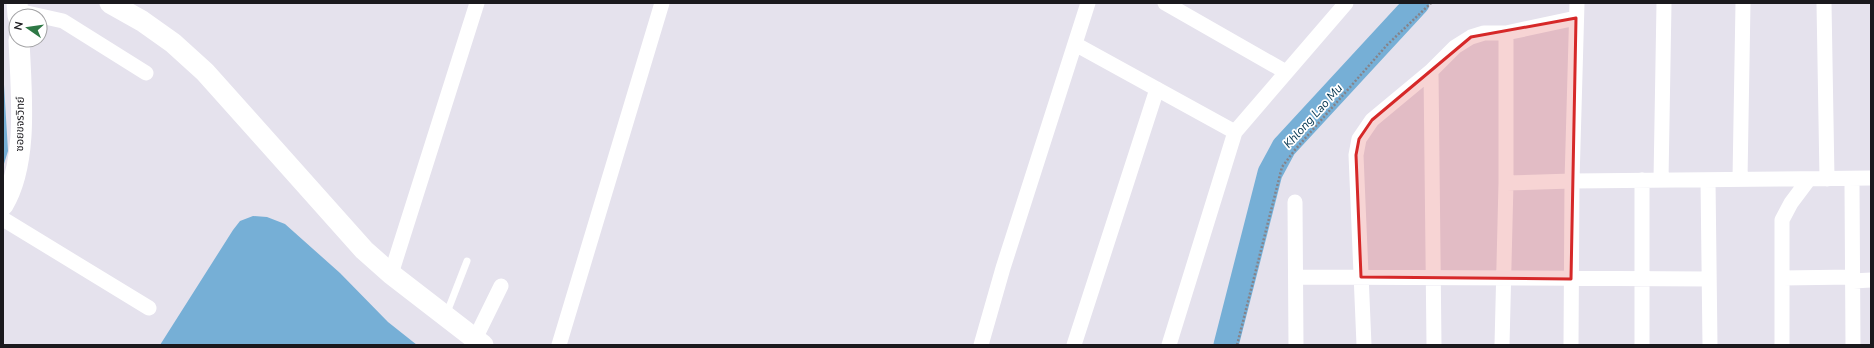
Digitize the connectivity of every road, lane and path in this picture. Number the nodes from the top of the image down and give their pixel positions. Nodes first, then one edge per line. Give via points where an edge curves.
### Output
1 (110, 3) edge
2 (477, 3) edge
3 (662, 3) edge
4 (1088, 3) edge
5 (1165, 3) edge
6 (1430, 3) edge
7 (1577, 3) edge
8 (1664, 3) edge
9 (1743, 3) edge
10 (1824, 3) edge
11 (1340, 5) edge
12 (144, 12) edge
13 (48, 17) edge
14 (1576, 18) junction
15 (1506, 33) junction
16 (1075, 44) junction
17 (19, 48) edge
18 (1431, 71) junction
19 (1286, 72) junction
20 (146, 73) dead end
21 (1157, 89) junction
22 (1235, 132) junction
23 (1871, 178) edge
24 (1809, 179) junction
25 (1827, 179) junction
26 (1642, 180) junction
27 (1661, 180) junction
28 (1708, 180) junction
29 (1740, 180) junction
30 (1572, 181) junction
31 (1506, 183) junction
32 (1852, 186) dead end
33 (1296, 202) dead end
34 (3, 205) edge
35 (3, 219) edge
36 (467, 261) dead end
37 (391, 274) junction
38 (1296, 277) junction
39 (1361, 277) junction
40 (1433, 278) junction
41 (1782, 278) junction
42 (1504, 279) junction
43 (1571, 279) junction
44 (1642, 279) junction
45 (1709, 279) junction
46 (1853, 279) junction
47 (1871, 280) edge
48 (501, 286) dead end
49 (149, 308) dead end
50 (446, 316) junction
51 (479, 342) edge
52 (559, 345) edge
53 (980, 345) edge
54 (1074, 345) edge
55 (1169, 345) edge
56 (1236, 345) edge
57 (1296, 345) edge
58 (1364, 345) edge
59 (1434, 345) edge
60 (1502, 345) edge
61 (1571, 345) edge
62 (1642, 345) edge
63 (1710, 345) edge
64 (1782, 345) edge
65 (1853, 345) edge

1 - 12 street
2 - 37 street
3 - 52 street
4 - 16 street
5 - 19 street
6 - 56 path via 1387,45 1282,167
7 - 14 street
8 - 27 street
9 - 29 street
10 - 25 street
11 - 19 street
12 - 37 street via 205,72 364,250
13 - 20 street via 63,21
14 - 15 street
14 - 30 street
15 - 18 street via 1484,33 1471,37 1455,47
15 - 31 street
16 - 21 street
16 - 53 street
17 - 34 street, ซอยขจรวิทย์ via 19,160 10,194
18 - 39 street via 1372,120 1359,139 1356,155
18 - 40 street
19 - 22 street
21 - 22 street
21 - 54 street
22 - 55 street
23 - 25 street
24 - 25 street
24 - 29 street
24 - 41 street via 1782,220
26 - 27 street
26 - 30 street
26 - 44 street
27 - 28 street
28 - 29 street
28 - 45 street
30 - 31 street
30 - 43 street
31 - 42 street
32 - 46 street
33 - 38 street
35 - 49 street
36 - 50 lane
37 - 50 street
38 - 39 street
38 - 57 street
39 - 40 street
39 - 58 street
40 - 42 street
40 - 59 street
41 - 46 street
41 - 64 street
42 - 43 street
42 - 60 street
43 - 44 street
43 - 61 street
44 - 45 street
44 - 62 street
45 - 63 street
46 - 47 street
46 - 65 street
48 - 51 street
50 - 51 street

